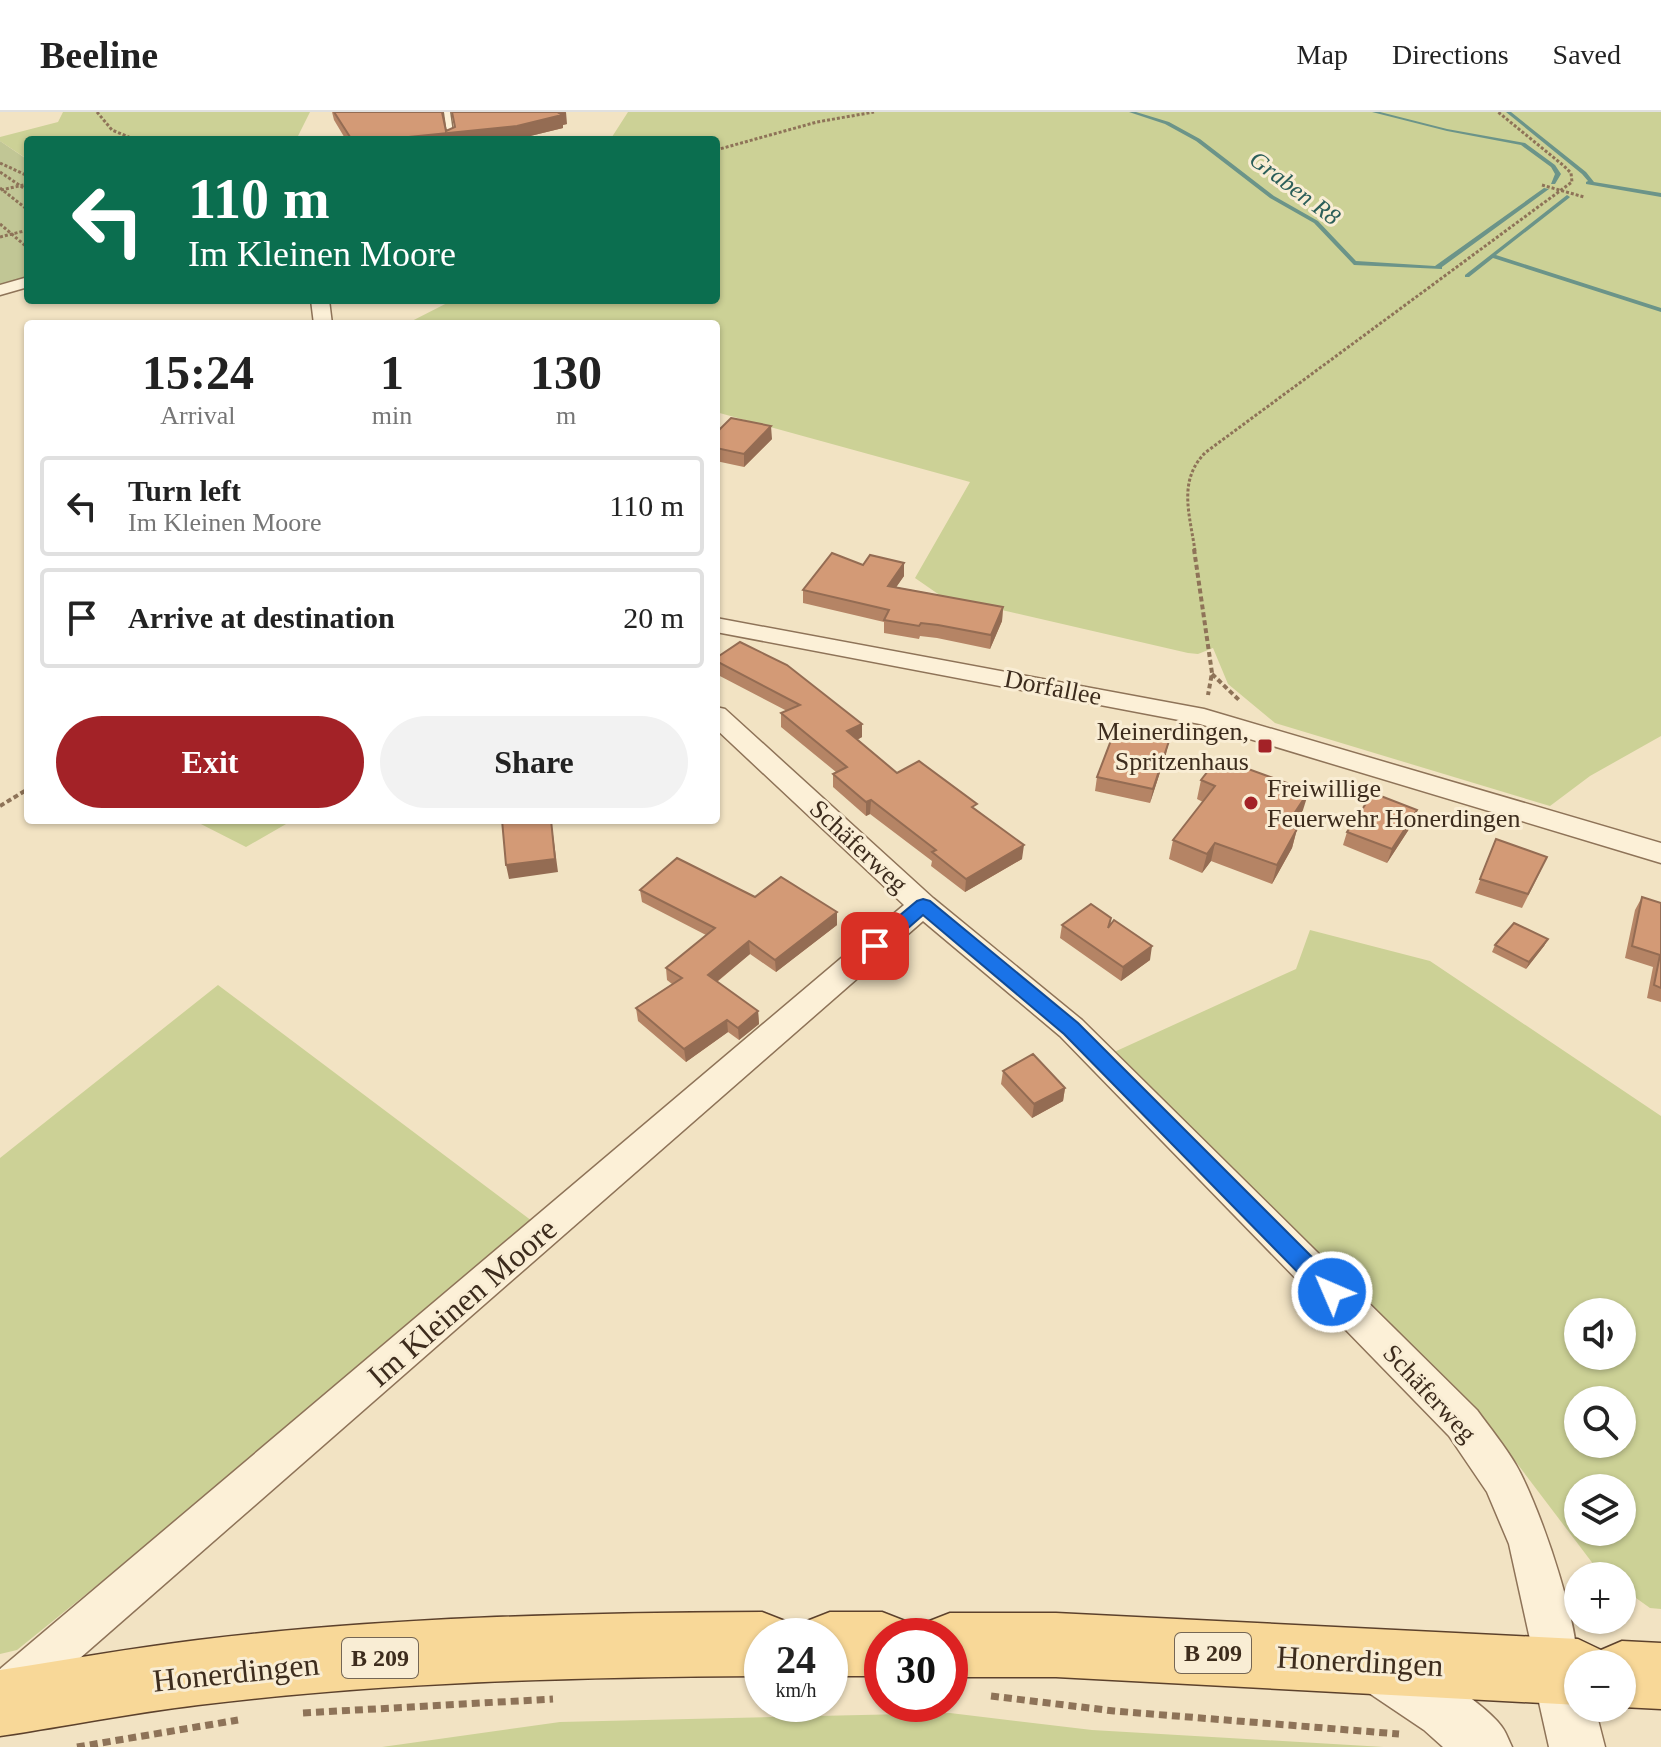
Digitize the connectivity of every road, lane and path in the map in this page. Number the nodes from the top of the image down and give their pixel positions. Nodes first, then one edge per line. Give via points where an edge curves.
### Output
1 (97, 112) edge
2 (447, 112) edge
3 (874, 112) edge
4 (1498, 112) edge
5 (121, 136) edge
6 (450, 136) edge
7 (720, 149) edge
8 (0, 163) edge
9 (18, 169) junction
10 (1, 173) edge
11 (24, 173) edge
12 (24, 185) edge
13 (1542, 185) dead end
14 (20, 186) junction
15 (24, 188) edge
16 (1, 190) edge
17 (1562, 191) junction
18 (1584, 197) dead end
19 (24, 207) edge
20 (0, 224) edge
21 (24, 231) edge
22 (12, 234) junction
23 (0, 237) edge
24 (24, 244) edge
25 (24, 283) edge
26 (0, 290) edge
27 (720, 626) edge
28 (1204, 717) junction
29 (720, 719) edge
30 (24, 791) edge
31 (0, 806) edge
32 (1661, 853) edge
33 (923, 905) junction
34 (744, 1644) edge
35 (1564, 1656) edge
36 (1370, 1662) junction
37 (968, 1667) edge
38 (968, 1671) edge
39 (1564, 1672) edge
40 (1636, 1675) edge
41 (1661, 1676) edge
42 (560, 1698) dead end
43 (0, 1700) edge
44 (294, 1714) dead end
45 (247, 1718) dead end
46 (1574, 1722) edge
47 (1411, 1740) dead end
48 (77, 1747) edge
49 (1484, 1747) edge
50 (1577, 1747) edge

1 - 5 path via 101,123
2 - 6 lane
3 - 7 path
4 - 17 path via 1571,173 1572,182
8 - 9 path
9 - 10 path
9 - 11 path
10 - 14 path
12 - 14 path
13 - 17 path
14 - 15 path
14 - 16 path
16 - 19 path
17 - 18 path
17 - 28 path via 1193,464 1186,490 1212,673
20 - 22 path
21 - 22 path
22 - 23 path
22 - 24 path
25 - 26 street
27 - 28 street, Dorfallee
28 - 32 street, Dorfallee
29 - 33 street, Schäferweg
30 - 31 path
33 - 35 street, Schäferweg via 1071,1028 1463,1423 1502,1479 1530,1544
33 - 43 street, Im Kleinen Moore
34 - 43 main road, Honerdingen / B 209 via 444,1654 242,1668
36 - 37 main road, Honerdingen / B 209 via 1056,1645
36 - 39 main road, Honerdingen / B 209
36 - 49 street via 1443,1711
38 - 47 path via 1114,1711 1399,1734
40 - 41 main road
42 - 44 path
45 - 48 path
46 - 50 street

